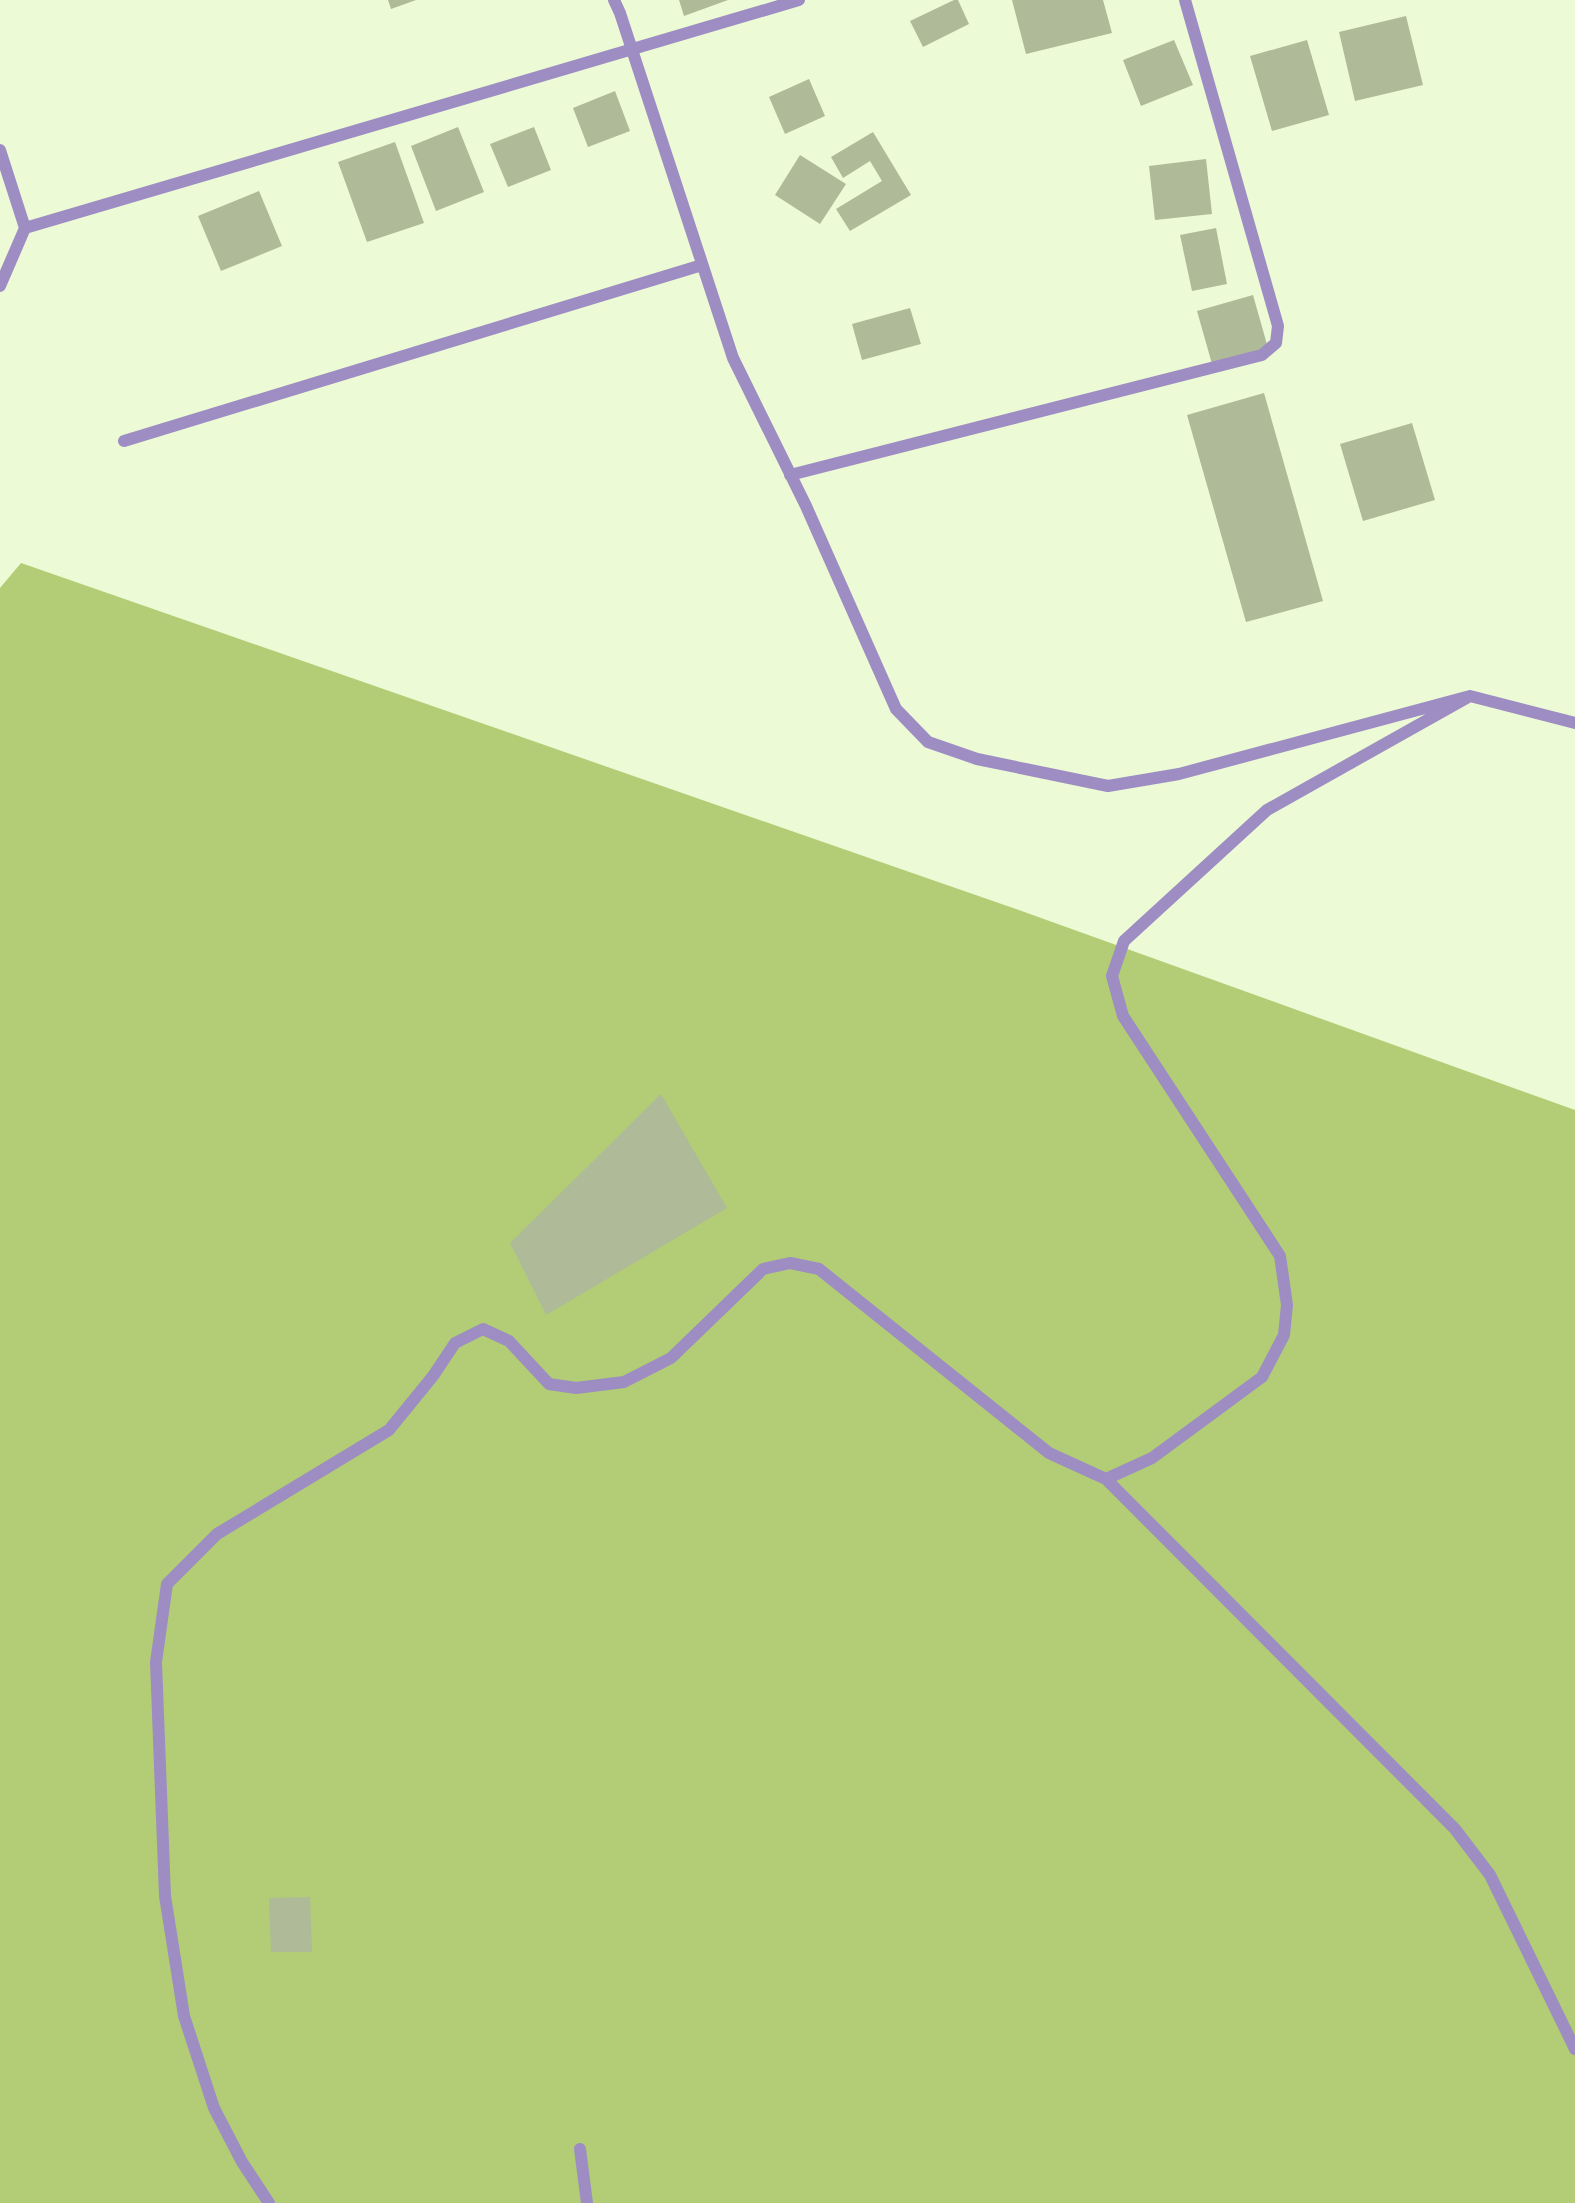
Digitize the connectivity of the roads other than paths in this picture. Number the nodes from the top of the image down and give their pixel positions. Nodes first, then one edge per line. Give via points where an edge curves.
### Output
1 (614, 0) edge
2 (800, 0) edge
3 (1185, 0) edge
4 (632, 48) junction
5 (0, 150) edge
6 (25, 228) junction
7 (702, 265) junction
8 (0, 286) edge
9 (124, 441) dead end
10 (790, 475) junction
11 (1470, 696) junction
12 (1575, 723) edge
13 (1106, 1479) junction
14 (1575, 2049) edge
15 (580, 2150) dead end
16 (269, 2203) edge
17 (587, 2203) edge

1 - 4 street
2 - 4 street
3 - 10 street via 1278,326 1276,343 1262,355
4 - 6 street
4 - 7 street
5 - 6 street
6 - 8 street
7 - 9 street
7 - 10 street via 733,358
10 - 11 street via 896,709 928,742 977,759 1108,786 1179,774
11 - 12 street
11 - 13 street via 1267,810 1124,940 1112,976 1124,1016 1280,1256 1287,1305 1284,1335 1262,1377 1152,1458
13 - 14 street via 1455,1829 1490,1875
13 - 16 street via 1049,1453 819,1269 790,1263 763,1269 671,1358 624,1382 576,1388 549,1384 509,1341 483,1329 455,1343 389,1430 217,1534 167,1584 156,1662 165,1896 184,2016 214,2108
15 - 17 street

